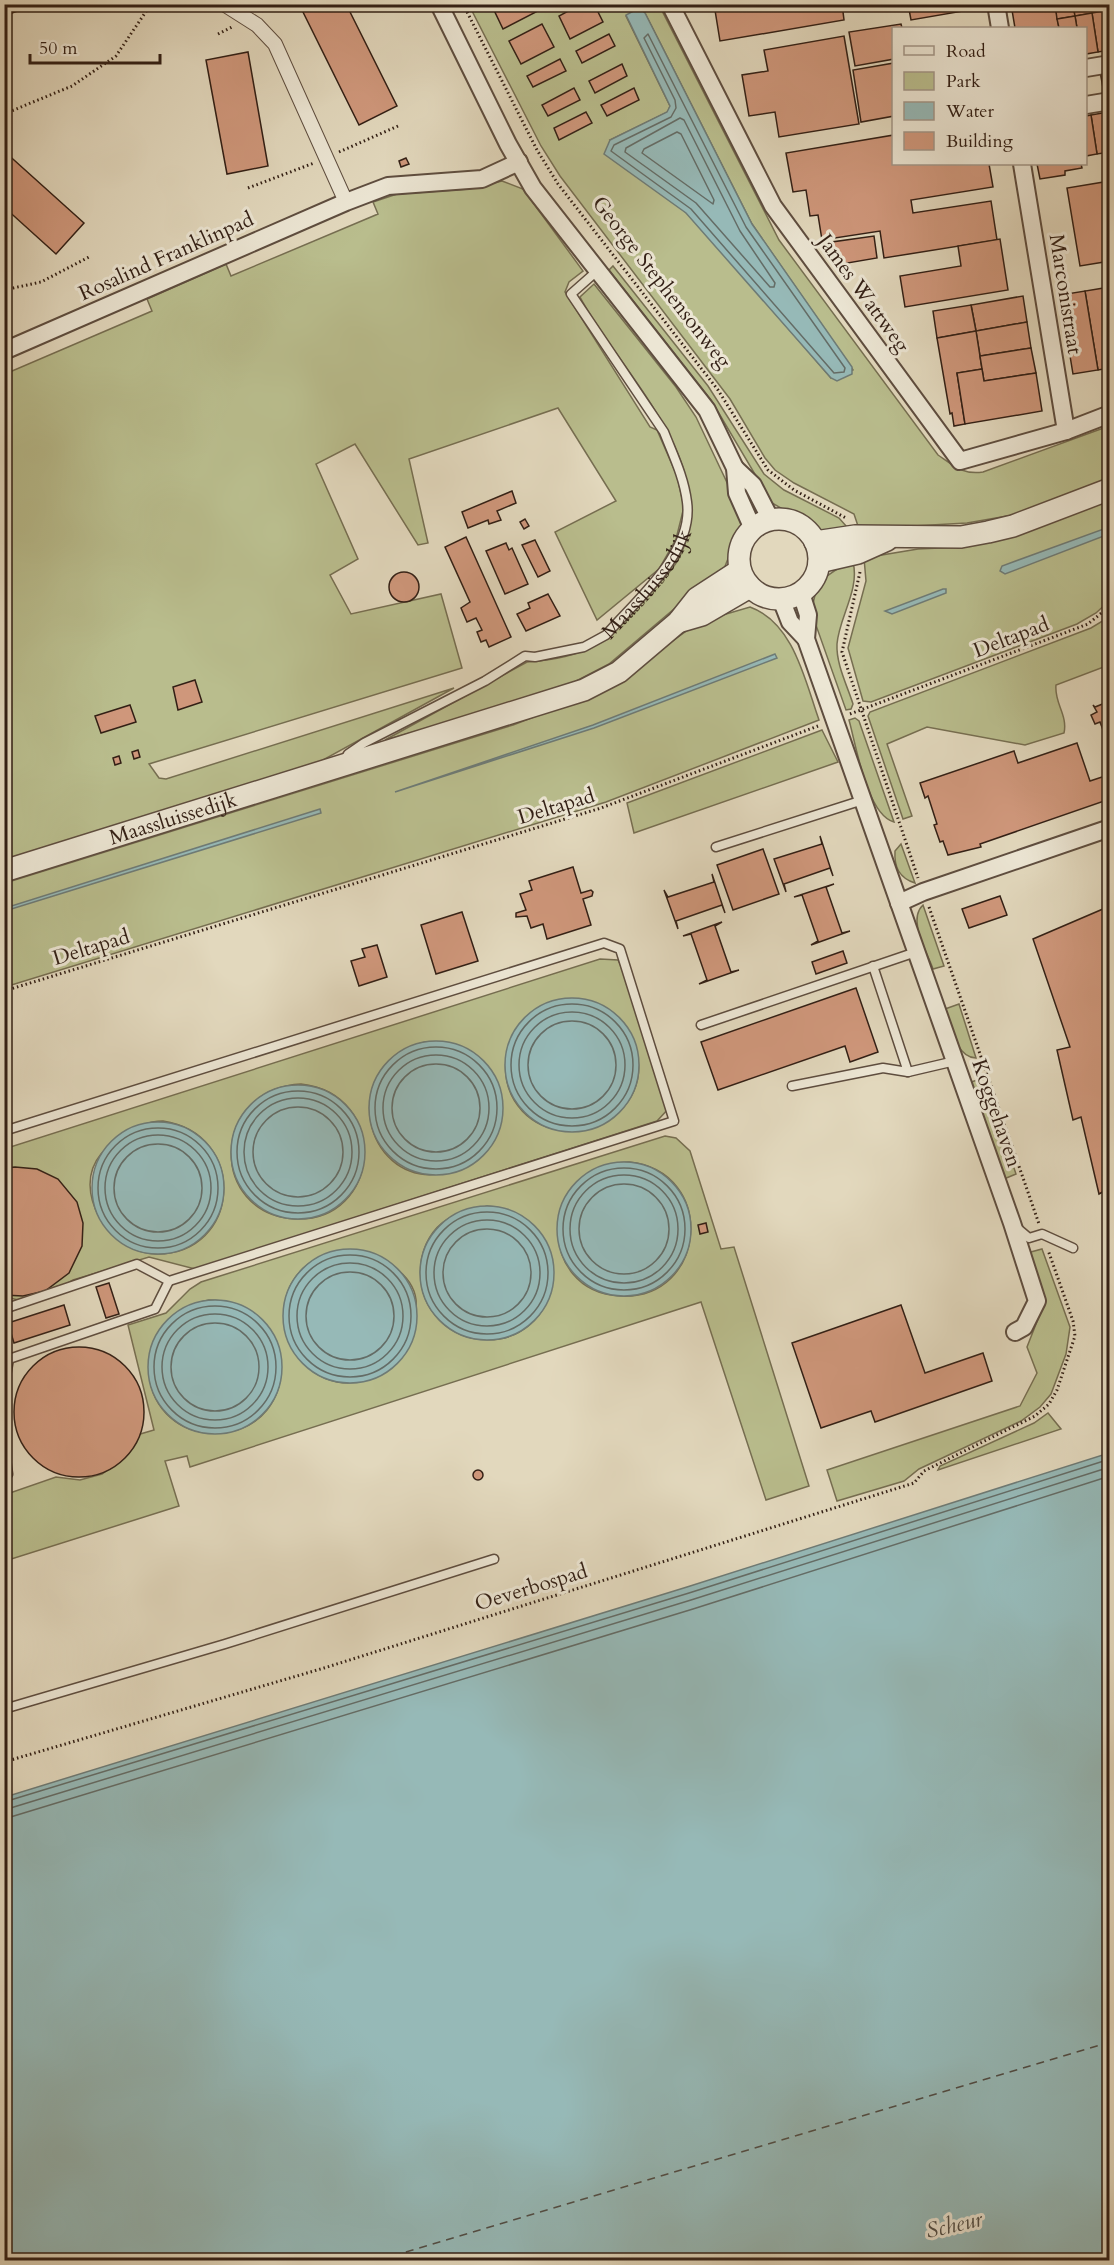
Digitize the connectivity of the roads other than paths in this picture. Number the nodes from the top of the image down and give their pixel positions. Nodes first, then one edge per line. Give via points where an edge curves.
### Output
1 (224, 4) edge
2 (440, 4) edge
3 (670, 4) edge
4 (996, 4) edge
5 (1000, 27) edge
6 (1110, 64) edge
7 (1087, 68) edge
8 (1110, 101) edge
9 (1087, 105) edge
10 (519, 162) junction
11 (1022, 165) edge
12 (346, 202) junction
13 (597, 271) junction
14 (5, 351) edge
15 (1110, 414) edge
16 (1066, 431) junction
17 (1110, 489) edge
18 (762, 524) junction
19 (817, 552) junction
20 (745, 578) junction
21 (791, 596) junction
22 (342, 768) junction
23 (863, 800) junction
24 (1110, 828) edge
25 (716, 847) dead end
26 (4, 871) edge
27 (899, 903) junction
28 (916, 952) junction
29 (873, 966) junction
30 (701, 1025) dead end
31 (955, 1061) junction
32 (908, 1072) junction
33 (792, 1086) dead end
34 (4, 1131) edge
35 (1012, 1223) junction
36 (1073, 1248) dead end
37 (169, 1281) junction
38 (4, 1309) edge
39 (1015, 1332) dead end
40 (7, 1357) edge
41 (4, 1387) edge
42 (4, 1445) edge
43 (4, 1476) edge
44 (494, 1559) dead end
45 (4, 1709) edge

1 - 12 street via 257,25 275,44
2 - 10 street, George Stephensonweg
3 - 16 street, James Wattweg via 773,206 960,461
4 - 5 street
6 - 7 street
8 - 9 street
10 - 12 street, Rosalind Franklinpad via 482,179 388,186
10 - 13 street, George Stephensonweg via 540,197
11 - 16 street, Marconistraat
12 - 14 street, Rosalind Franklinpad
13 - 18 street, George Stephensonweg via 707,410 735,468 753,485
13 - 22 lane, Maassluissedijk via 571,294 664,432 675,458 688,504 678,551 606,635 594,643 525,656 364,743 348,754
15 - 16 street, James Wattweg
17 - 19 street via 987,532 961,537 893,538
18 - 19 street via 786,520 800,525
18 - 20 street via 742,543
19 - 21 street via 816,576
20 - 21 street via 761,595
20 - 22 street, Maassluissedijk via 702,615 678,622 619,672 584,690
21 - 23 street, Koggehaven via 790,622 806,639
22 - 26 street, Maassluissedijk
23 - 25 lane
23 - 27 street, Koggehaven
24 - 27 street
27 - 28 street, Koggehaven
28 - 29 lane
28 - 31 street, Koggehaven
29 - 30 lane
29 - 32 lane
31 - 32 lane
31 - 35 street, Koggehaven
32 - 33 lane via 882,1068
34 - 37 lane via 558,956 604,943 620,949 674,1121
35 - 36 lane via 1029,1238 1042,1234
35 - 39 street, Koggehaven via 1037,1301 1024,1327
37 - 38 lane via 137,1264
37 - 40 lane via 155,1310
40 - 41 lane
42 - 43 lane via 8,1474
44 - 45 lane

